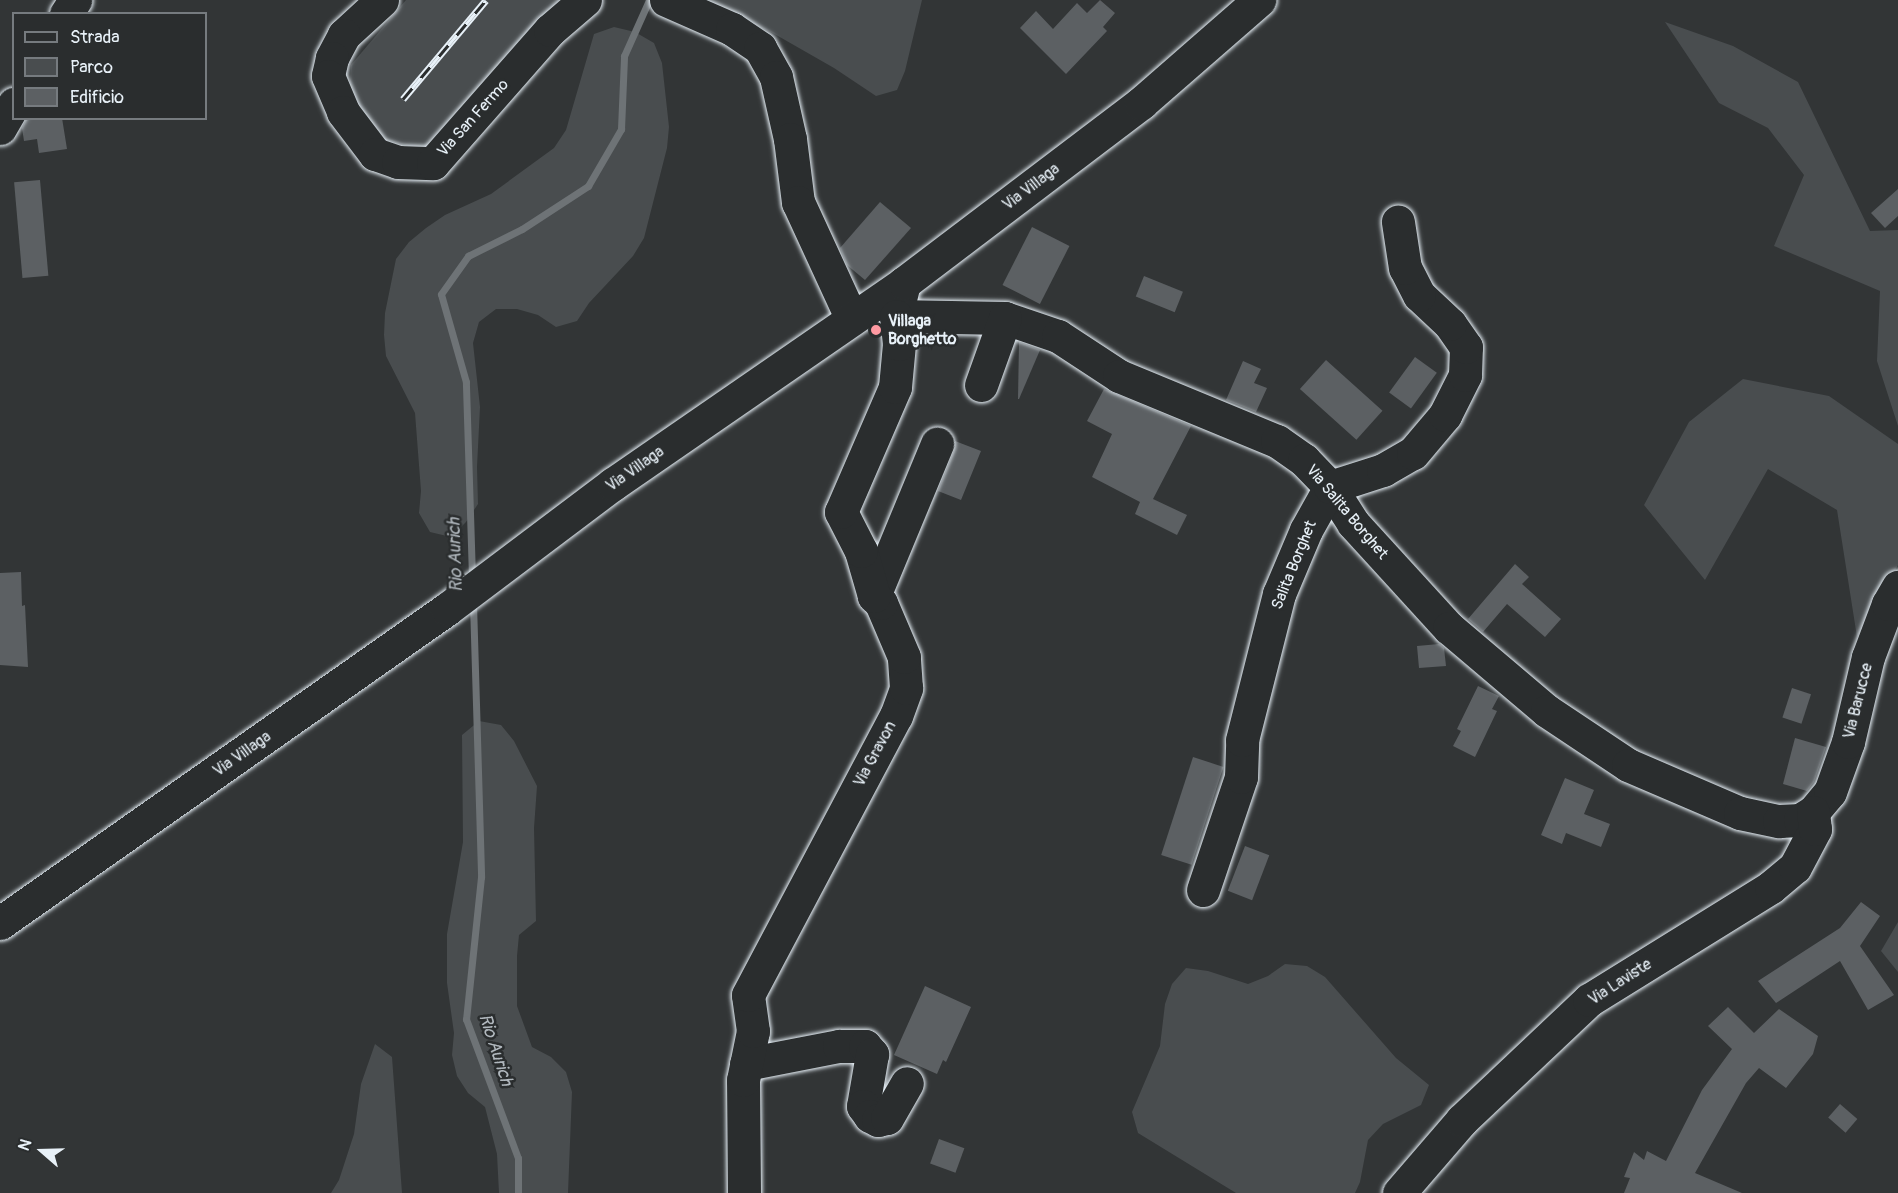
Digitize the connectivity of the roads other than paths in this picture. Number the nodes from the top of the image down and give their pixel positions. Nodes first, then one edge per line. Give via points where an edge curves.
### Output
1 (382, 0) edge
2 (585, 0) edge
3 (1259, 0) edge
4 (669, 1) edge
5 (12, 107) edge
6 (0, 128) edge
7 (1398, 222) dead end
8 (904, 283) junction
9 (896, 316) junction
10 (851, 317) junction
11 (1005, 318) junction
12 (981, 385) dead end
13 (937, 444) dead end
14 (1330, 487) junction
15 (1898, 587) edge
16 (874, 596) junction
17 (1813, 812) junction
18 (1203, 890) dead end
19 (0, 923) edge
20 (746, 1064) junction
21 (907, 1083) dead end
22 (744, 1193) edge
23 (1399, 1193) edge

1 - 2 street, Via San Fermo via 344,35 328,75 343,112 375,154 398,162 433,162 550,30
3 - 8 street, Via Villaga via 1141,103
4 - 10 street via 732,29 760,48 776,77 790,139 798,202
5 - 6 street
7 - 14 street via 1405,268 1419,295 1450,324 1466,347 1465,375 1445,415 1413,453 1383,470
8 - 9 street
8 - 10 street, Via Villaga
9 - 11 street, Via Salita Borghet
9 - 16 street, Via Gravon via 896,387 841,512 861,551
10 - 19 street, Via Villaga via 614,484 447,609
11 - 12 street
11 - 14 street, Via Salita Borghet via 1058,336 1119,376 1277,441 1304,460
13 - 16 street
14 - 17 street, Via Salita Borghet via 1353,523 1449,628 1547,711 1628,765 1740,813 1779,821 1800,820
14 - 18 street, Salita Borghet via 1306,530 1280,594 1242,740 1241,777
15 - 17 street, Via Barucce via 1868,657 1848,742 1834,782
16 - 20 street, Via Gravon via 904,657 906,688 896,716 748,995 753,1031
17 - 23 street, Via Laviste via 1815,829 1795,867 1771,887 1589,1000 1461,1120
20 - 21 street via 839,1046 865,1046 872,1054 863,1106 878,1120 887,1118
20 - 22 street, Via Gravon

